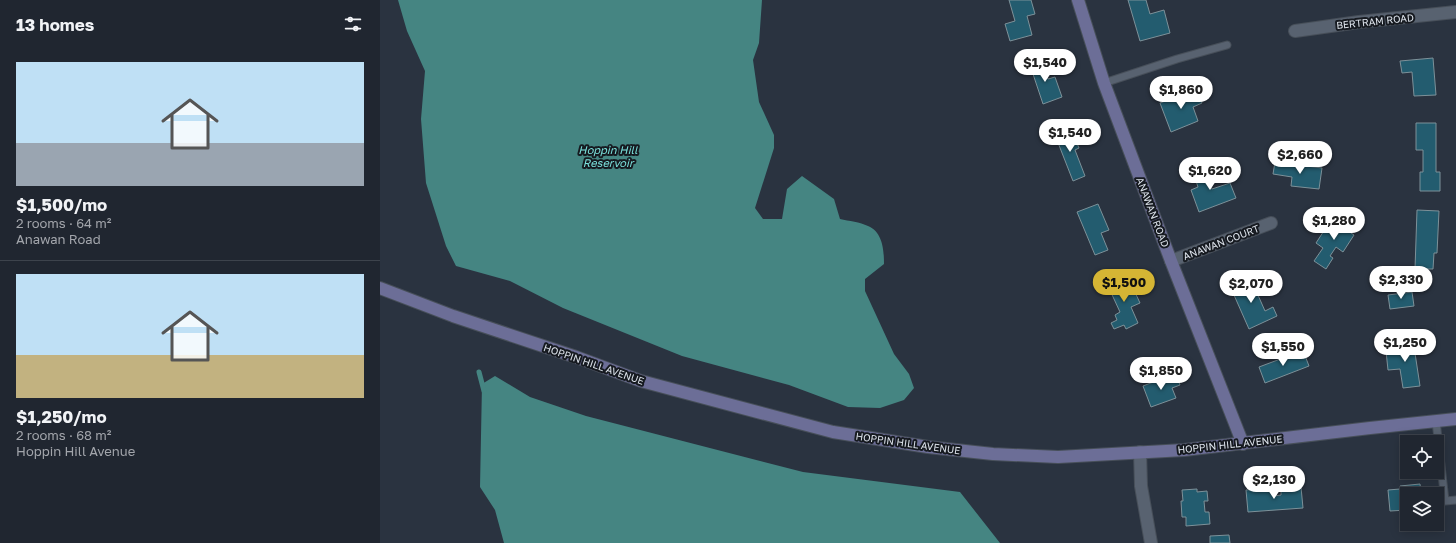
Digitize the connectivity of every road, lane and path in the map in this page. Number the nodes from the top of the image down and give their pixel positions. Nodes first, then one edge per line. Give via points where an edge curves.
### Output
1 (1078, 0) edge
2 (1456, 12) edge
3 (1295, 31) dead end
4 (1227, 45) dead end
5 (1104, 83) junction
6 (1271, 223) dead end
7 (1171, 261) junction
8 (380, 288) edge
9 (1456, 419) edge
10 (1436, 421) junction
11 (1243, 444) junction
12 (1140, 452) junction
13 (1456, 500) edge
14 (1151, 543) edge

1 - 5 main road, ANAWAN ROAD
2 - 3 street, BERTRAM ROAD
4 - 5 lane
5 - 7 main road, ANAWAN ROAD
6 - 7 street, ANAWAN COURT
7 - 11 main road, ANAWAN ROAD
8 - 12 main road, HOPPIN HILL AVENUE via 641,381 833,432 993,454 1058,457
9 - 10 main road, HOPPIN HILL AVENUE
10 - 11 main road, HOPPIN HILL AVENUE
10 - 13 lane via 1445,501
11 - 12 main road, HOPPIN HILL AVENUE
12 - 14 street via 1141,486

